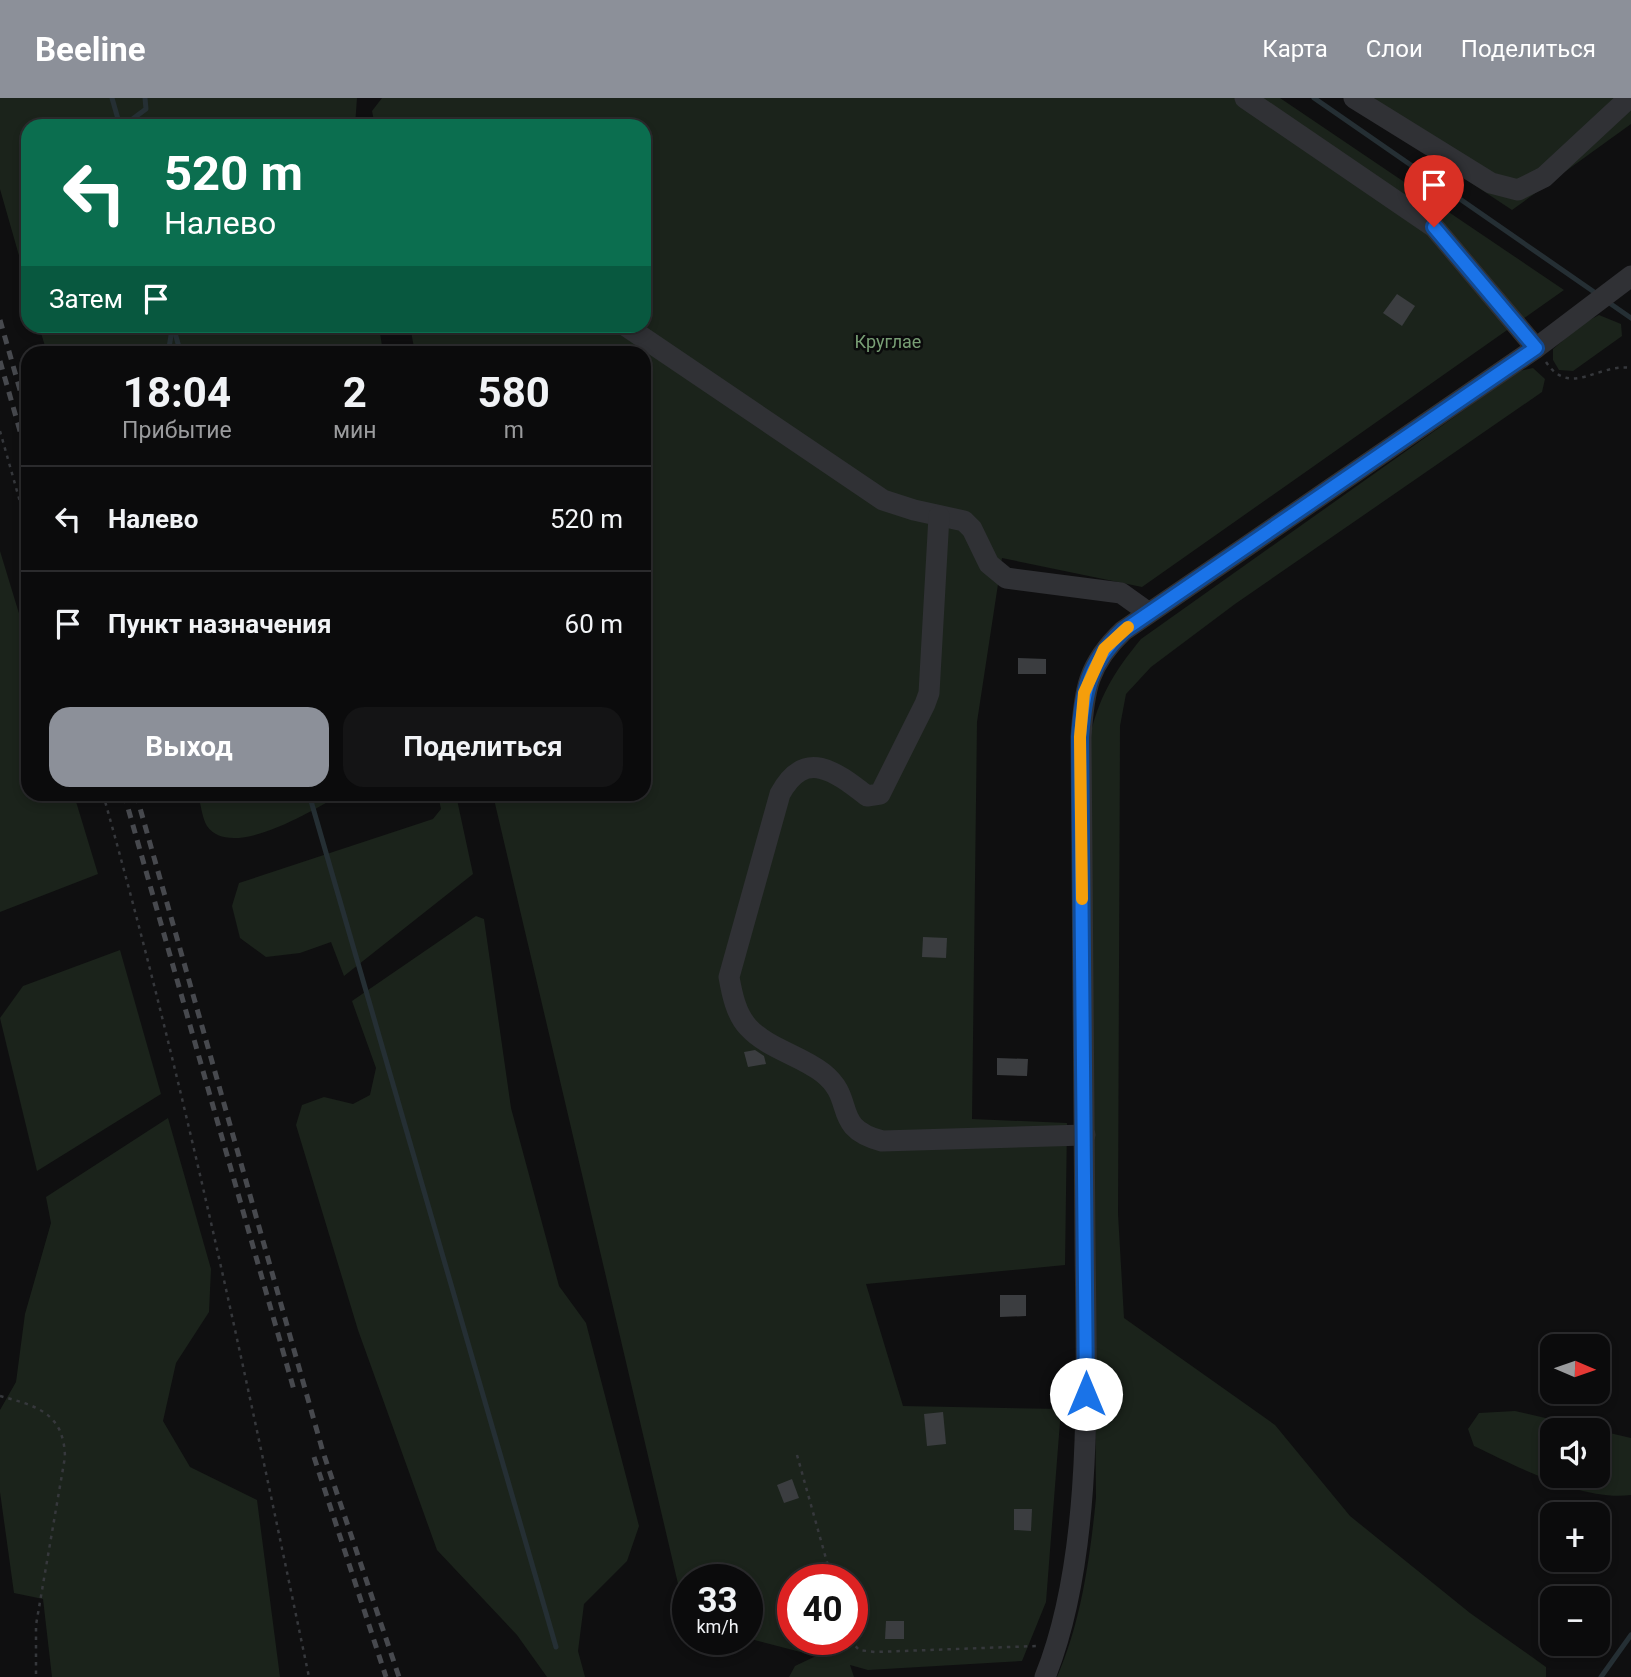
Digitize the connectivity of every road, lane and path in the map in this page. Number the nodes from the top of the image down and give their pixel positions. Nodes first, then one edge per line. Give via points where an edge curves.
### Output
1 (1245, 98) edge
2 (1354, 98) edge
3 (1629, 98) edge
4 (1630, 277) edge
5 (636, 333) edge
6 (1536, 348) junction
7 (1631, 368) edge
8 (0, 431) edge
9 (21, 505) edge
10 (939, 516) junction
11 (1149, 613) junction
12 (105, 801) edge
13 (1085, 1135) junction
14 (0, 1396) edge
15 (797, 1455) dead end
16 (828, 1564) edge
17 (868, 1652) edge
18 (1053, 1653) junction
19 (36, 1677) edge
20 (309, 1677) edge
21 (1045, 1677) edge

1 - 6 street via 1434,227
2 - 3 street via 1491,183 1517,190 1544,177
4 - 6 street
5 - 10 street via 883,500
6 - 7 path via 1554,375 1566,378
6 - 11 street
8 - 9 path
10 - 11 street via 964,521 989,564 1006,578 1121,593
10 - 13 street via 925,704 880,794 867,796 839,774 821,769 800,769 790,776 780,794 729,977 733,1000 748,1027 823,1073 842,1094 848,1123 863,1136 882,1141
11 - 13 street via 1104,649 1084,693 1080,737
12 - 20 path via 152,975 246,1376
13 - 18 street via 1086,1394 1078,1533
14 - 19 path via 39,1407 65,1439 36,1625
15 - 16 path
17 - 18 path via 1035,1645
18 - 21 street

